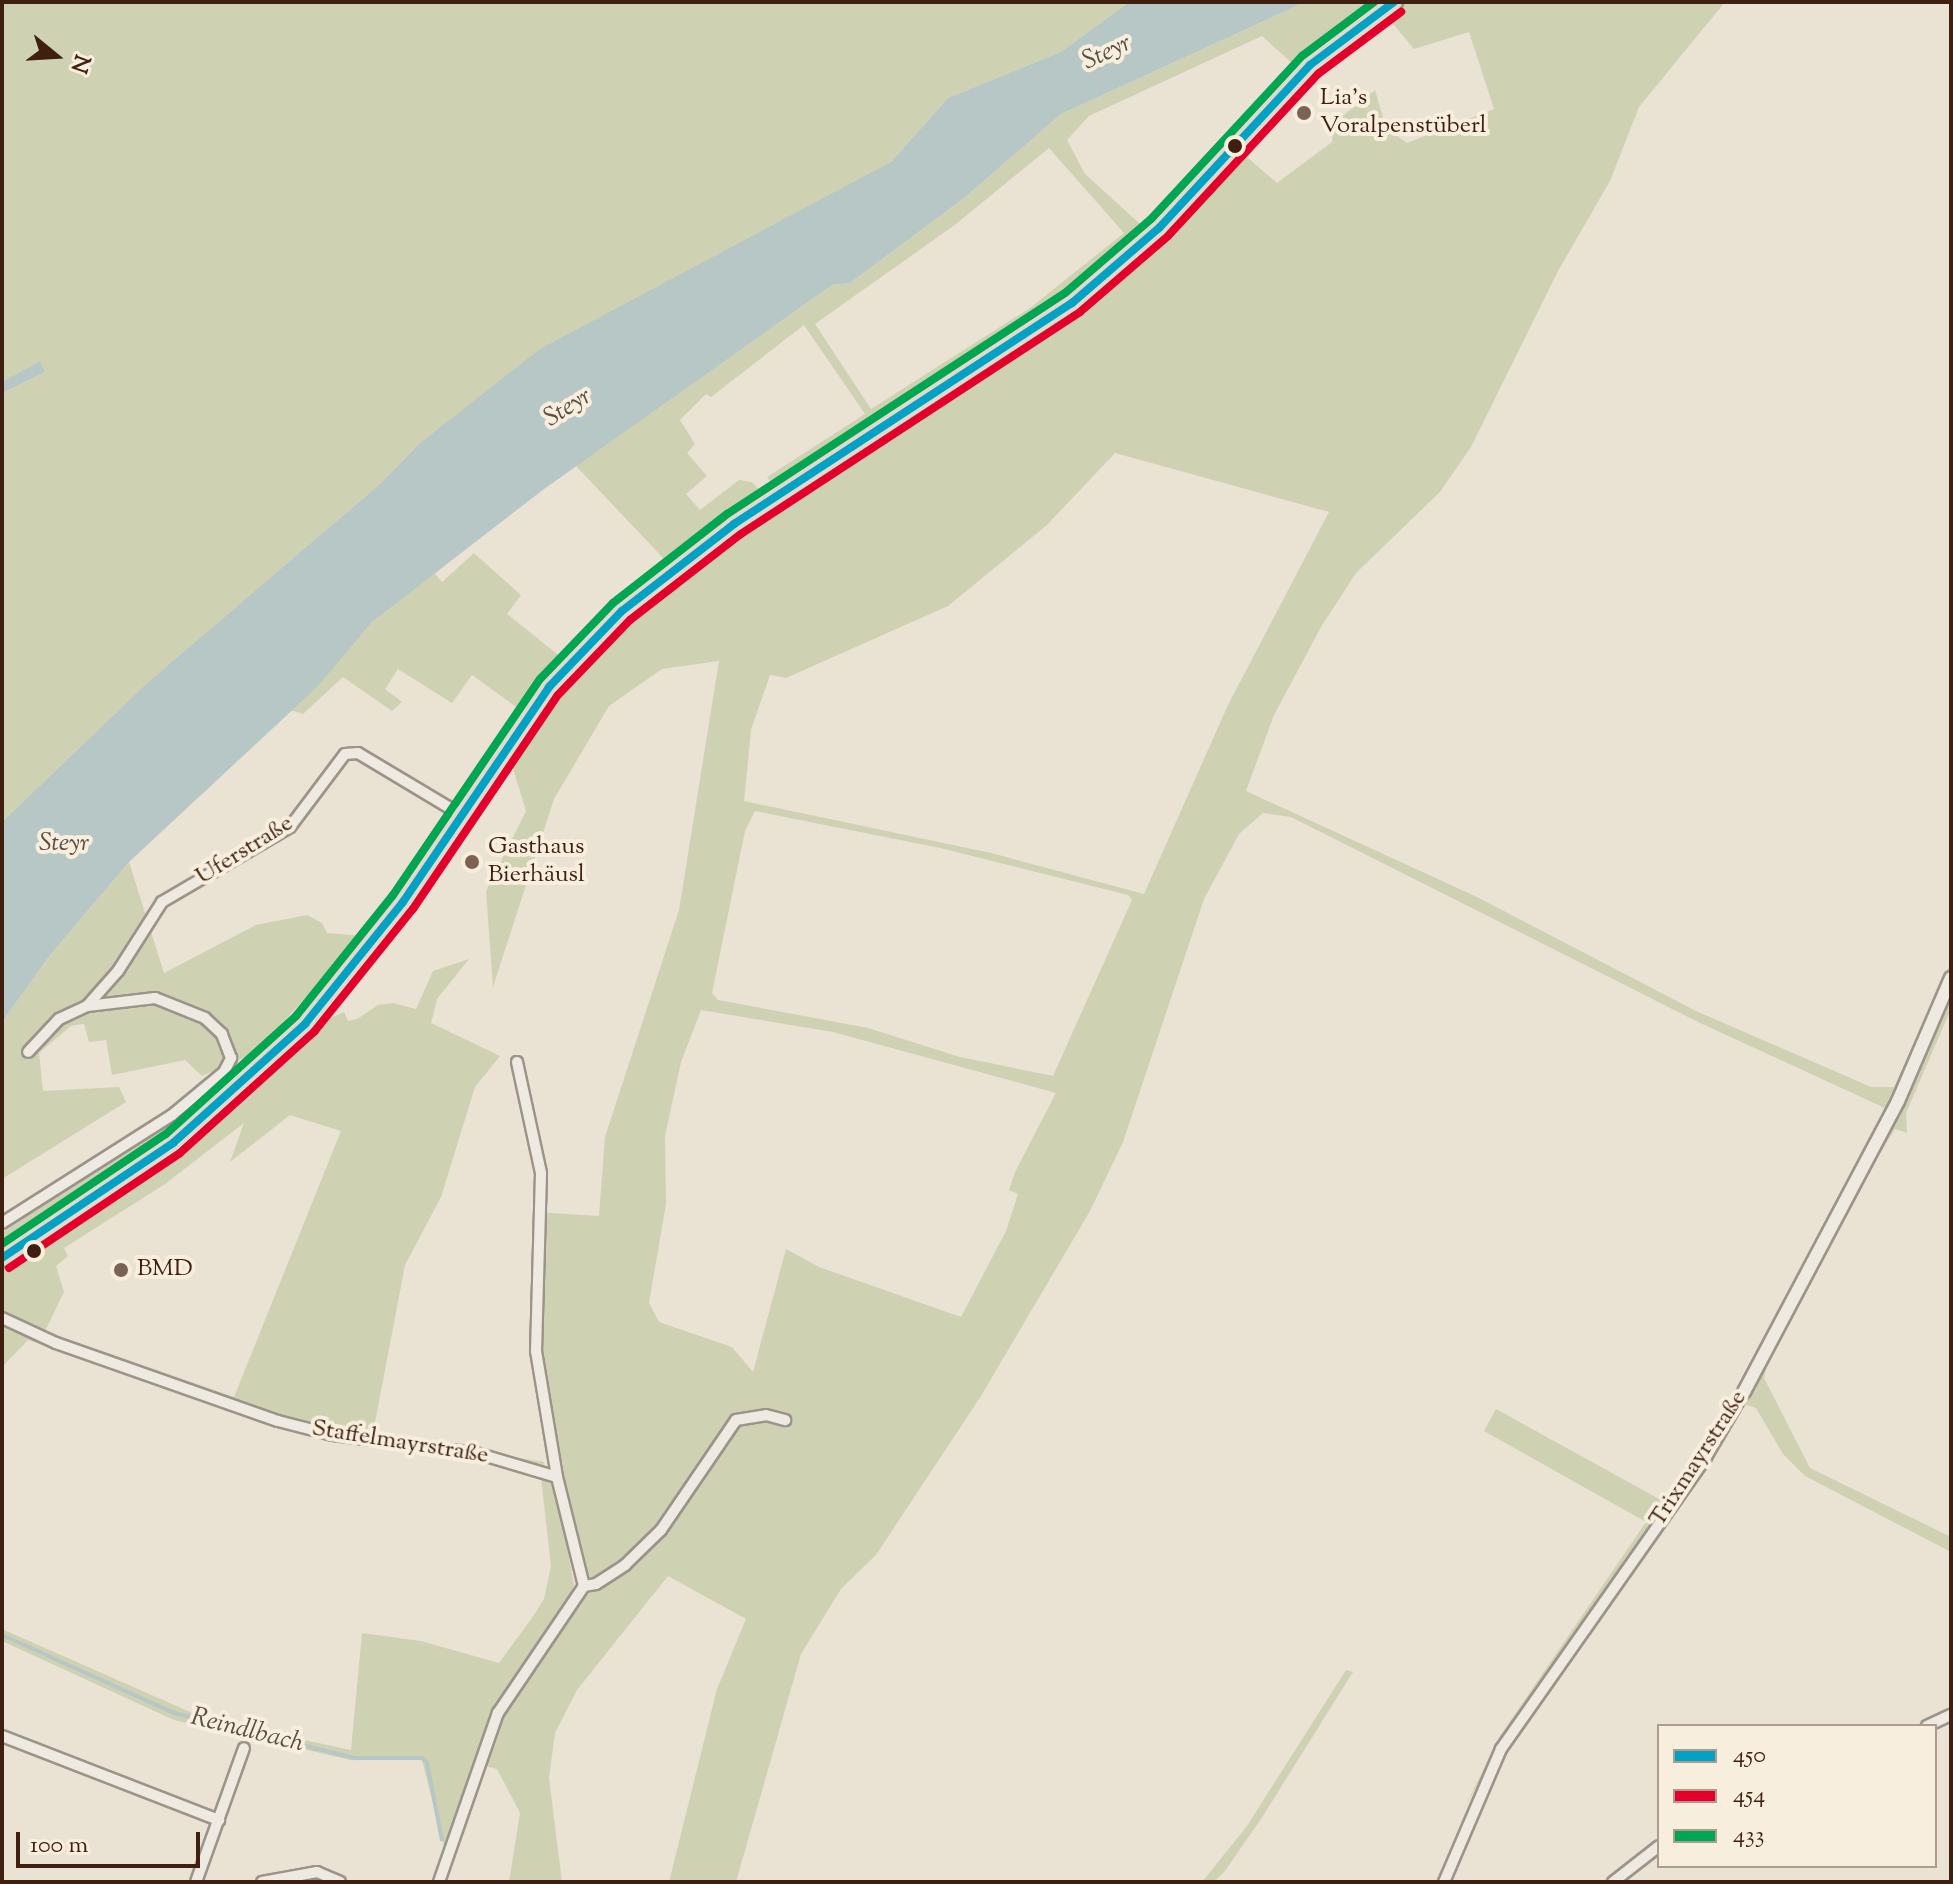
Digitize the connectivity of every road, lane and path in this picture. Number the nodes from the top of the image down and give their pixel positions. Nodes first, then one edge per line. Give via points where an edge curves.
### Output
1 (1394, 2) edge
2 (460, 814) junction
3 (1951, 978) edge
4 (87, 1006) junction
5 (28, 1052) dead end
6 (517, 1062) dead end
7 (2, 1223) edge
8 (2, 1258) edge
9 (2, 1318) edge
10 (1744, 1392) joint
11 (785, 1420) dead end
12 (557, 1477) junction
13 (584, 1586) junction
14 (1951, 1715) edge
15 (1931, 1724) edge
16 (2, 1736) edge
17 (244, 1748) dead end
18 (219, 1820) junction
19 (1657, 1848) edge
20 (196, 1882) edge
21 (262, 1882) edge
22 (340, 1882) edge
23 (439, 1882) edge
24 (1444, 1882) edge
25 (1613, 1882) edge

1 - 2 main road via 1310,65 1159,228 1072,303 677,565 622,611 549,687
2 - 4 street, Uferstraße via 364,756 345,754 290,827 162,902 118,971
2 - 8 main road via 370,947 276,1052 173,1143
3 - 10 street, Trixmayrstraße via 1898,1101
4 - 5 street via 59,1019
4 - 7 street via 155,998 178,1003 222,1034 229,1066 172,1115
6 - 12 street via 541,1173 536,1351
9 - 12 street, Staffelmayrstraße via 56,1343 301,1427 476,1453
10 - 24 street, Trixmayrstraße via 1706,1457 1501,1749
11 - 13 street via 766,1415 736,1420 661,1530 625,1565
12 - 13 street
13 - 23 street via 498,1713
14 - 15 street
16 - 18 street
17 - 18 street
18 - 20 street
19 - 25 street
21 - 22 street via 317,1872

